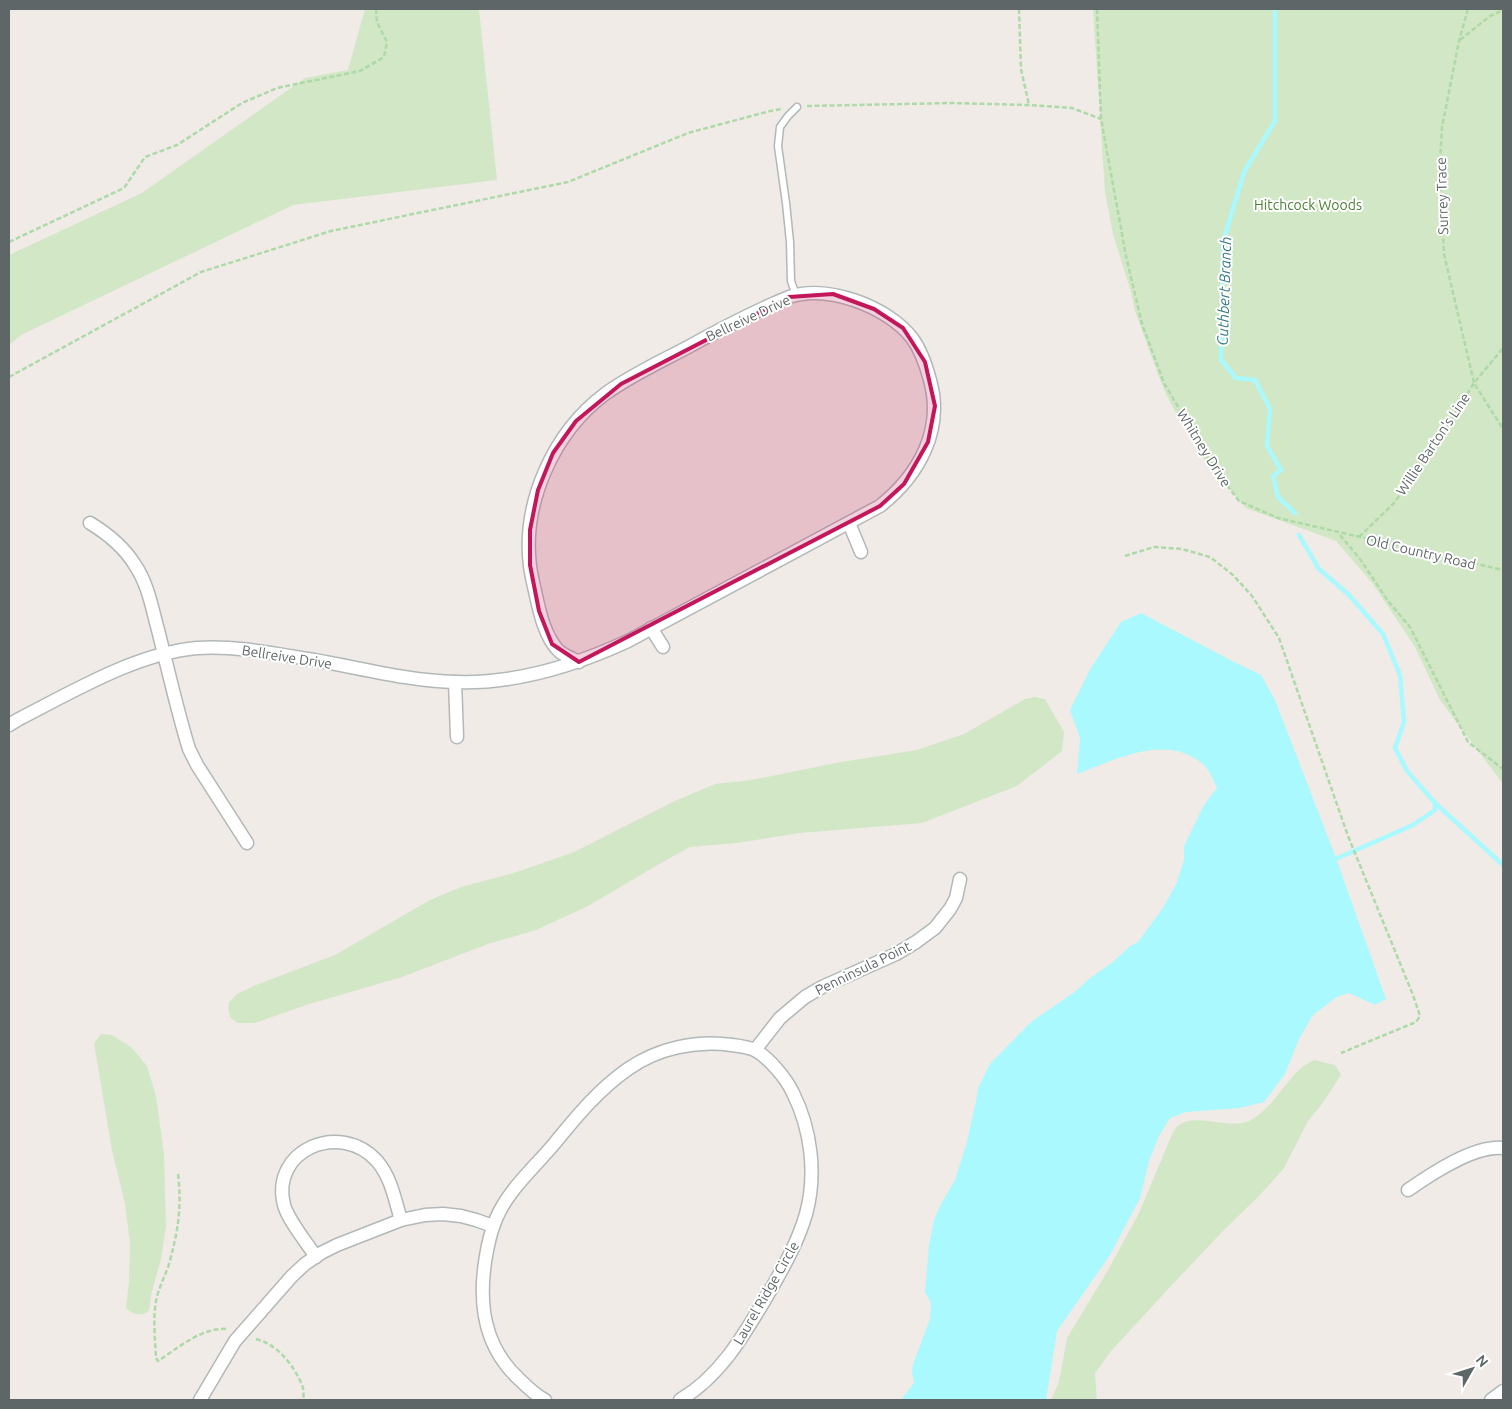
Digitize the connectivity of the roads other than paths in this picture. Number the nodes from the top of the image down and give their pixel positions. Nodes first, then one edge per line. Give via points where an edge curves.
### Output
1 (797, 107) road end
2 (796, 295) junction
3 (90, 523) dead end
4 (849, 523) junction
5 (861, 552) dead end
6 (651, 628) junction
7 (663, 647) dead end
8 (165, 654) junction
9 (579, 662) junction
10 (456, 682) junction
11 (9, 725) edge
12 (457, 737) dead end
13 (247, 842) dead end
14 (960, 879) dead end
15 (755, 1050) junction
16 (1503, 1148) edge
17 (1408, 1190) dead end
18 (401, 1220) junction
19 (493, 1226) junction
20 (316, 1257) junction
21 (1503, 1391) edge
22 (200, 1400) edge
23 (545, 1400) edge
24 (680, 1400) edge
25 (1490, 1400) edge

1 - 2 lane via 780,127 778,146 790,242 791,281
2 - 4 street, Bellreive Drive via 833,294 892,319 919,349 934,392 934,420 914,471 893,496
2 - 9 street, Bellreive Drive via 747,316 620,384 589,407 553,453 533,510 530,565 539,611 552,644 562,654
3 - 8 street via 108,534 135,564 144,580
4 - 5 street
4 - 6 street, Bellreive Drive
6 - 7 street
6 - 9 street, Bellreive Drive
8 - 10 street, Bellreive Drive via 216,647
8 - 11 street, Bellreive Drive via 131,664
8 - 13 street via 189,749
9 - 10 street, Bellreive Drive via 503,680
10 - 12 street
14 - 15 street, Penninsula Point via 956,898 935,928 896,954 805,997 780,1018
15 - 19 street, Laurel Ridge Circle via 705,1042 691,1044 645,1059 617,1077 522,1180
15 - 24 street, Laurel Ridge Circle via 790,1085 804,1119 812,1171 808,1206 788,1260 735,1348 704,1384
16 - 17 street via 1481,1150 1449,1164
18 - 19 street via 443,1214
18 - 20 street via 337,1245
18 - 20 street via 385,1171 370,1154 340,1141 311,1147 290,1166 283,1194 287,1213
19 - 23 street via 482,1288 491,1340 511,1372
20 - 22 street via 292,1276 235,1341
21 - 25 street

